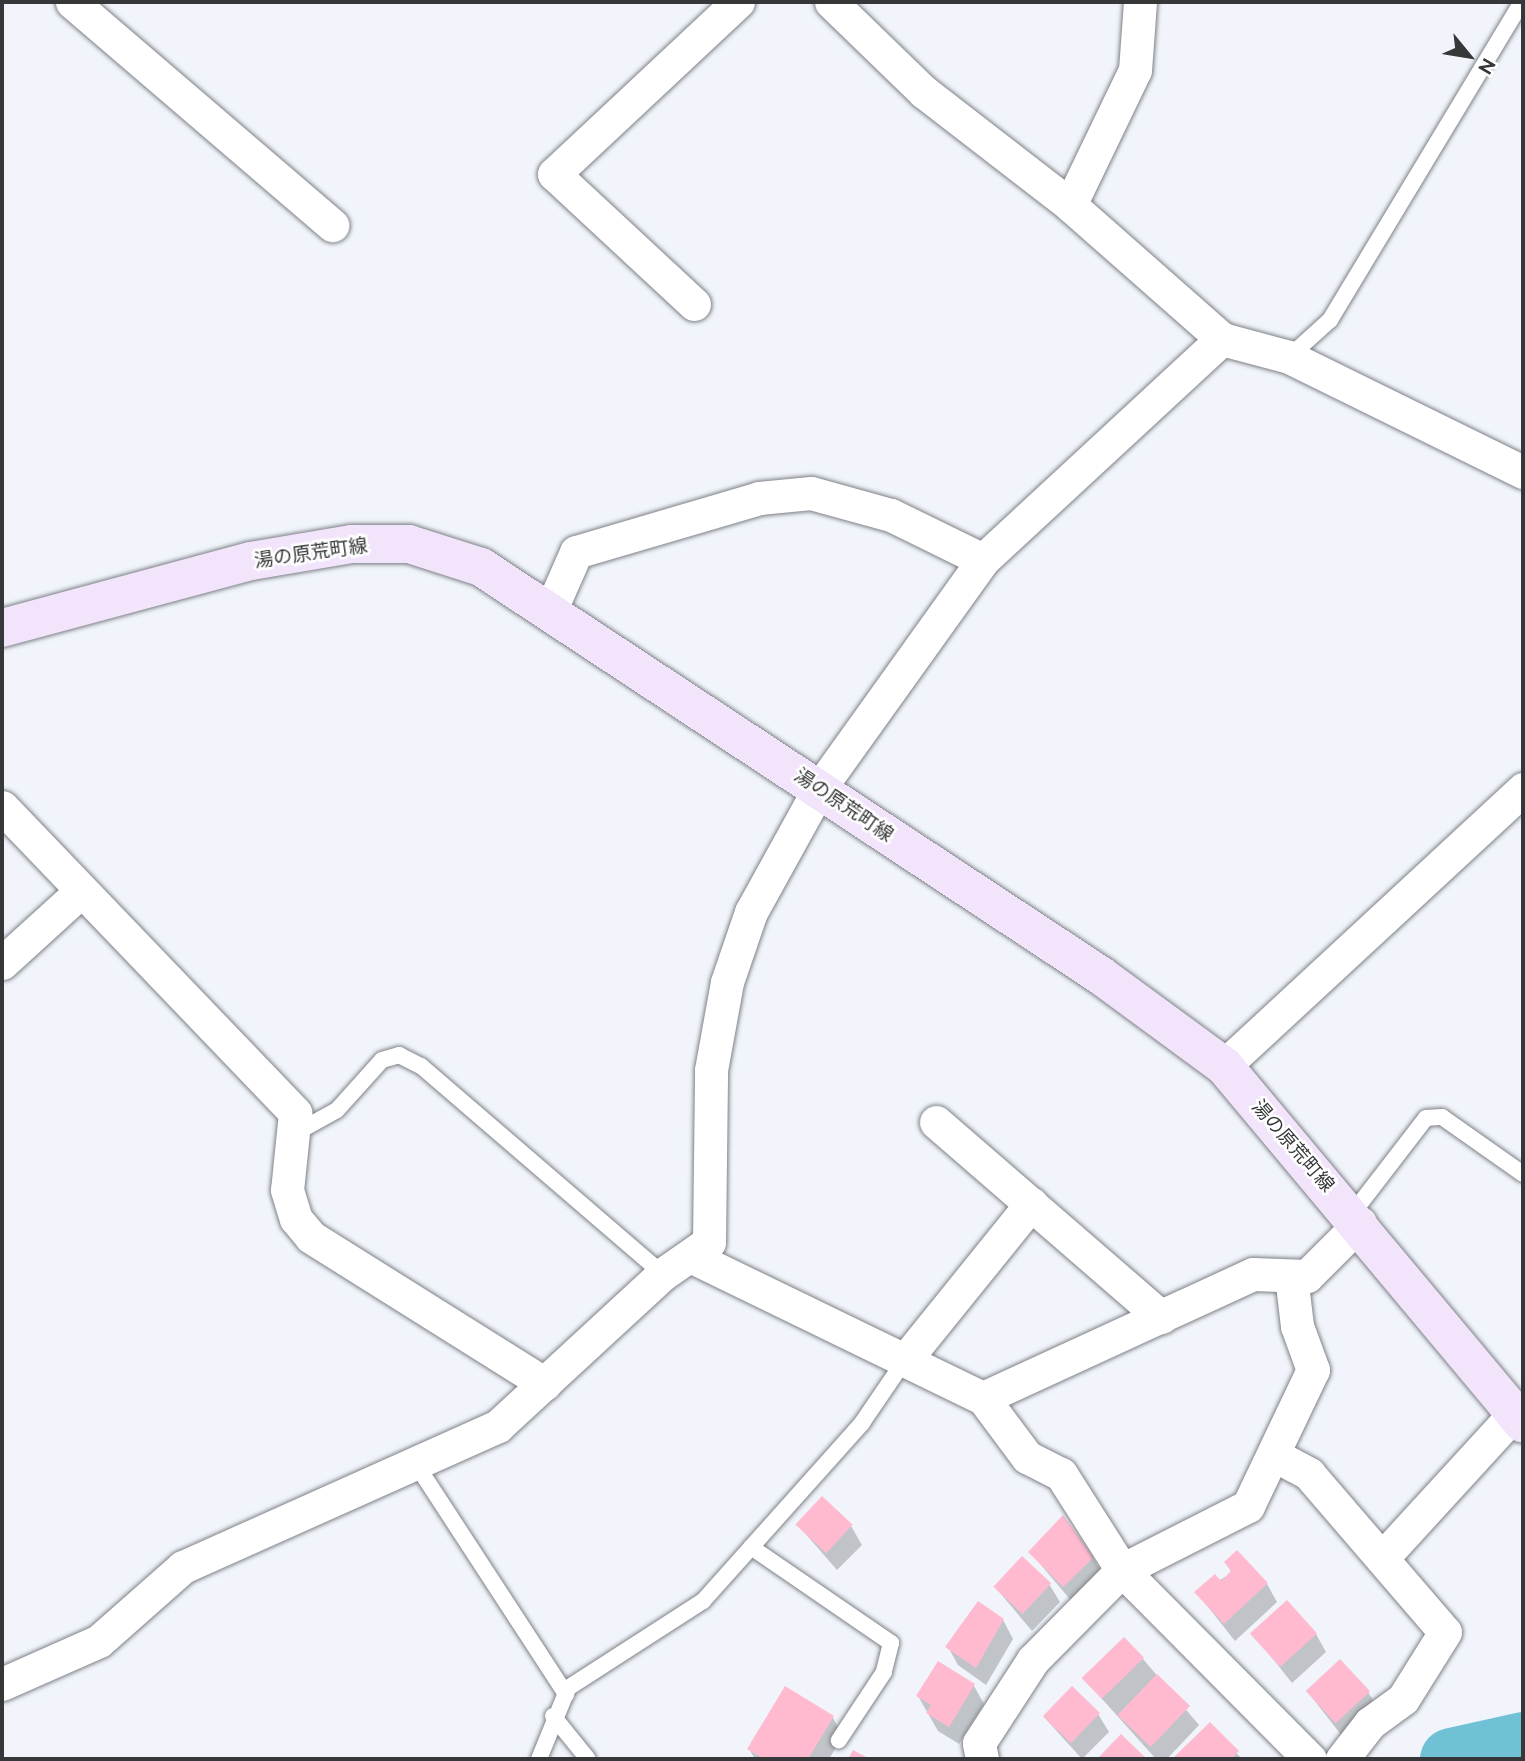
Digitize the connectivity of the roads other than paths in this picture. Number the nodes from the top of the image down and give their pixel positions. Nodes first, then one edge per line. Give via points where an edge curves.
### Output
1 (72, 2) edge
2 (738, 2) edge
3 (831, 2) edge
4 (1140, 2) edge
5 (1522, 2) edge
6 (1070, 205) junction
7 (332, 225) dead end
8 (694, 304) dead end
9 (1222, 339) junction
10 (1289, 357) junction
11 (1523, 472) edge
12 (983, 560) junction
13 (551, 609) junction
14 (2, 628) edge
15 (820, 789) junction
16 (1523, 789) edge
17 (2, 807) edge
18 (80, 892) junction
19 (2, 963) edge
20 (1224, 1066) junction
21 (936, 1122) dead end
22 (292, 1135) junction
23 (1523, 1174) edge
24 (1031, 1204) junction
25 (1356, 1218) junction
26 (677, 1265) junction
27 (1291, 1276) junction
28 (1161, 1317) junction
29 (905, 1360) junction
30 (545, 1384) junction
31 (983, 1398) junction
32 (1519, 1418) edge
33 (1274, 1455) junction
34 (416, 1464) junction
35 (751, 1547) junction
36 (1384, 1556) junction
37 (1122, 1570) junction
38 (2, 1684) edge
39 (566, 1694) junction
40 (553, 1716) junction
41 (839, 1740) dead end
42 (539, 1759) edge
43 (588, 1759) edge
44 (982, 1759) edge
45 (1310, 1759) edge
46 (1342, 1759) edge

1 - 7 street
2 - 8 street via 554,174
3 - 6 street via 924,92
4 - 6 street via 1135,69
5 - 10 lane via 1330,320
6 - 9 street
9 - 10 street
9 - 12 street
10 - 11 street
12 - 13 street via 891,515 824,496 759,498 576,552
12 - 15 street
13 - 14 main road, 湯の原荒町線 via 444,552 408,544 352,544 251,561
13 - 15 main road, 湯の原荒町線
15 - 20 main road, 湯の原荒町線
15 - 26 street via 751,912 727,982 711,1070 709,1242
16 - 20 street
17 - 18 street
18 - 19 street
18 - 22 street via 295,1113
20 - 25 main road, 湯の原荒町線
21 - 24 street
22 - 26 lane via 337,1110 383,1060 399,1055 421,1066
22 - 30 street via 287,1190 296,1219 311,1237
23 - 25 lane via 1442,1117 1426,1118
24 - 28 street
24 - 29 street
25 - 27 street via 1307,1276
25 - 32 main road, 湯の原荒町線
26 - 29 street
26 - 30 street
27 - 28 street via 1253,1274
27 - 33 street via 1297,1326 1312,1370
28 - 31 street
29 - 31 street
29 - 35 lane via 862,1423
30 - 34 street via 498,1426
31 - 37 street via 1027,1457 1061,1474
32 - 36 street
33 - 36 street via 1309,1474
33 - 37 street via 1248,1506
34 - 38 street via 183,1567 99,1641
34 - 39 lane
35 - 39 lane via 703,1601
35 - 41 lane via 891,1643 884,1672
36 - 46 street via 1445,1632 1403,1699 1370,1723
37 - 44 street via 1033,1660 979,1742
37 - 45 street
39 - 40 lane
40 - 42 lane
40 - 43 lane

